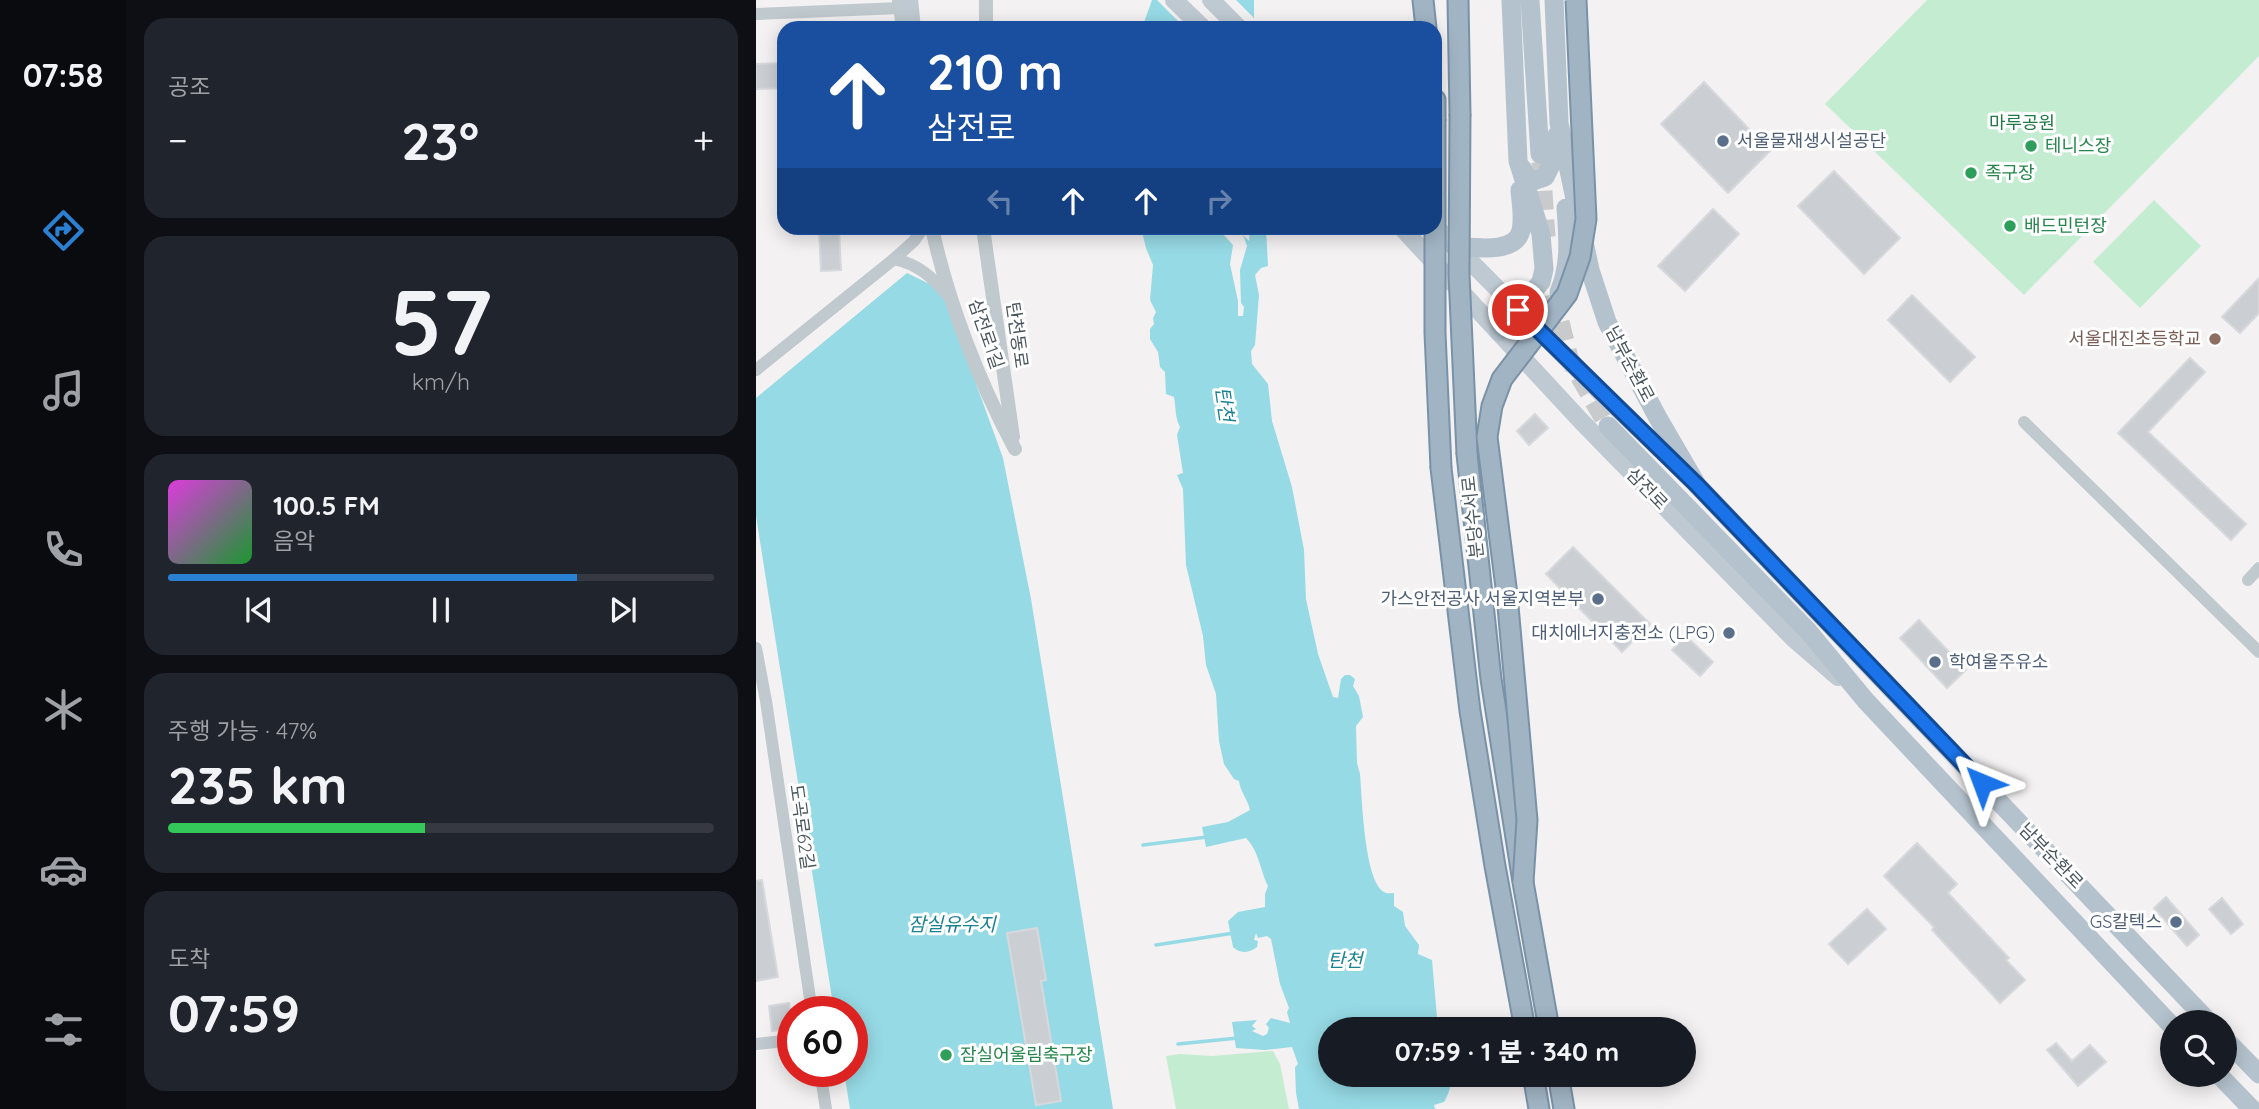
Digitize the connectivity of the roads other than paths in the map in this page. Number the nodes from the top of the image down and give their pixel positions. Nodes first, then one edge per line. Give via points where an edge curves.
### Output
1 (986, 0) edge
2 (1174, 0) edge
3 (1211, 0) edge
4 (1423, 0) edge
5 (1434, 0) edge
6 (1458, 0) edge
7 (1511, 0) edge
8 (1530, 0) edge
9 (1554, 0) edge
10 (1576, 0) edge
11 (903, 3) edge
12 (826, 5) edge
13 (756, 14) edge
14 (903, 21) edge
15 (909, 21) edge
16 (985, 21) edge
17 (1196, 21) edge
18 (1232, 21) edge
19 (1425, 21) edge
20 (1434, 21) edge
21 (1559, 123) junction
22 (1540, 154) tunnel mouth
23 (1518, 161) junction
24 (1442, 233) edge
25 (918, 235) edge
26 (934, 235) edge
27 (984, 235) edge
28 (1409, 235) edge
29 (1435, 235) edge
30 (1452, 244) junction
31 (894, 258) junction
32 (954, 301) junction
33 (1518, 310) junction
34 (1534, 326) junction
35 (1499, 332) junction
36 (1514, 349) junction
37 (756, 370) edge
38 (2024, 422) dead end
39 (1608, 426) tunnel mouth
40 (1015, 449) joint
41 (1697, 485) junction
42 (2259, 568) edge
43 (2248, 580) dead end
44 (756, 648) edge
45 (2259, 652) edge
46 (761, 701) edge
47 (1866, 701) junction
48 (1523, 882) junction
49 (808, 996) edge
50 (2198, 1010) edge
51 (2160, 1013) edge
52 (1522, 1017) edge
53 (1547, 1017) edge
54 (777, 1042) edge
55 (756, 1044) edge
56 (2237, 1051) edge
57 (2259, 1074) edge
58 (823, 1087) edge
59 (1535, 1087) edge
60 (1560, 1087) edge
61 (2231, 1087) edge
62 (826, 1109) edge
63 (1539, 1109) edge
64 (1564, 1109) edge
65 (2252, 1109) edge

1 - 16 street
2 - 17 main road
3 - 18 main road
4 - 19 highway
5 - 20 highway
6 - 48 highway, 분당수서로, bridge via 1467,454 1488,651
7 - 23 main road
8 - 22 main road
9 - 21 main road, 남부순환로
10 - 48 highway, bridge via 1586,219 1580,257 1567,293 1502,379 1488,437 1527,820
11 - 12 street
11 - 14 street
11 - 15 main road
12 - 13 street
21 - 23 main road via 1545,177 1528,179
21 - 34 main road via 1568,256 1560,290
21 - 41 main road, 남부순환로 via 1590,270 1607,322
23 - 30 main road via 1519,238 1497,247
23 - 33 main road via 1541,234 1544,261 1541,282
24 - 30 main road, 삼전로
25 - 31 street
26 - 32 street, 삼전로1길
27 - 40 street, 탄천동로
28 - 35 main road, 삼전로
29 - 52 highway, 분당수서로, bridge via 1441,468 1470,710
30 - 33 main road, 삼전로
31 - 32 street via 929,275
31 - 37 street
32 - 40 street, 삼전로1길 via 988,398
33 - 34 main road, 삼전로
33 - 35 main road
34 - 36 main road
34 - 41 main road, 삼전로
35 - 36 main road, 삼전로
36 - 47 main road, 삼전로 via 1794,639
38 - 45 street
39 - 47 main road, 남부순환로 via 1808,631
41 - 50 main road, 남부순환로
42 - 43 street
44 - 46 street, 도곡로62길
46 - 49 street, 도곡로62길
47 - 51 main road, 남부순환로
48 - 53 highway, 분당수서로
54 - 55 street
56 - 57 main road
58 - 62 street
59 - 63 highway
60 - 64 highway
61 - 65 main road

